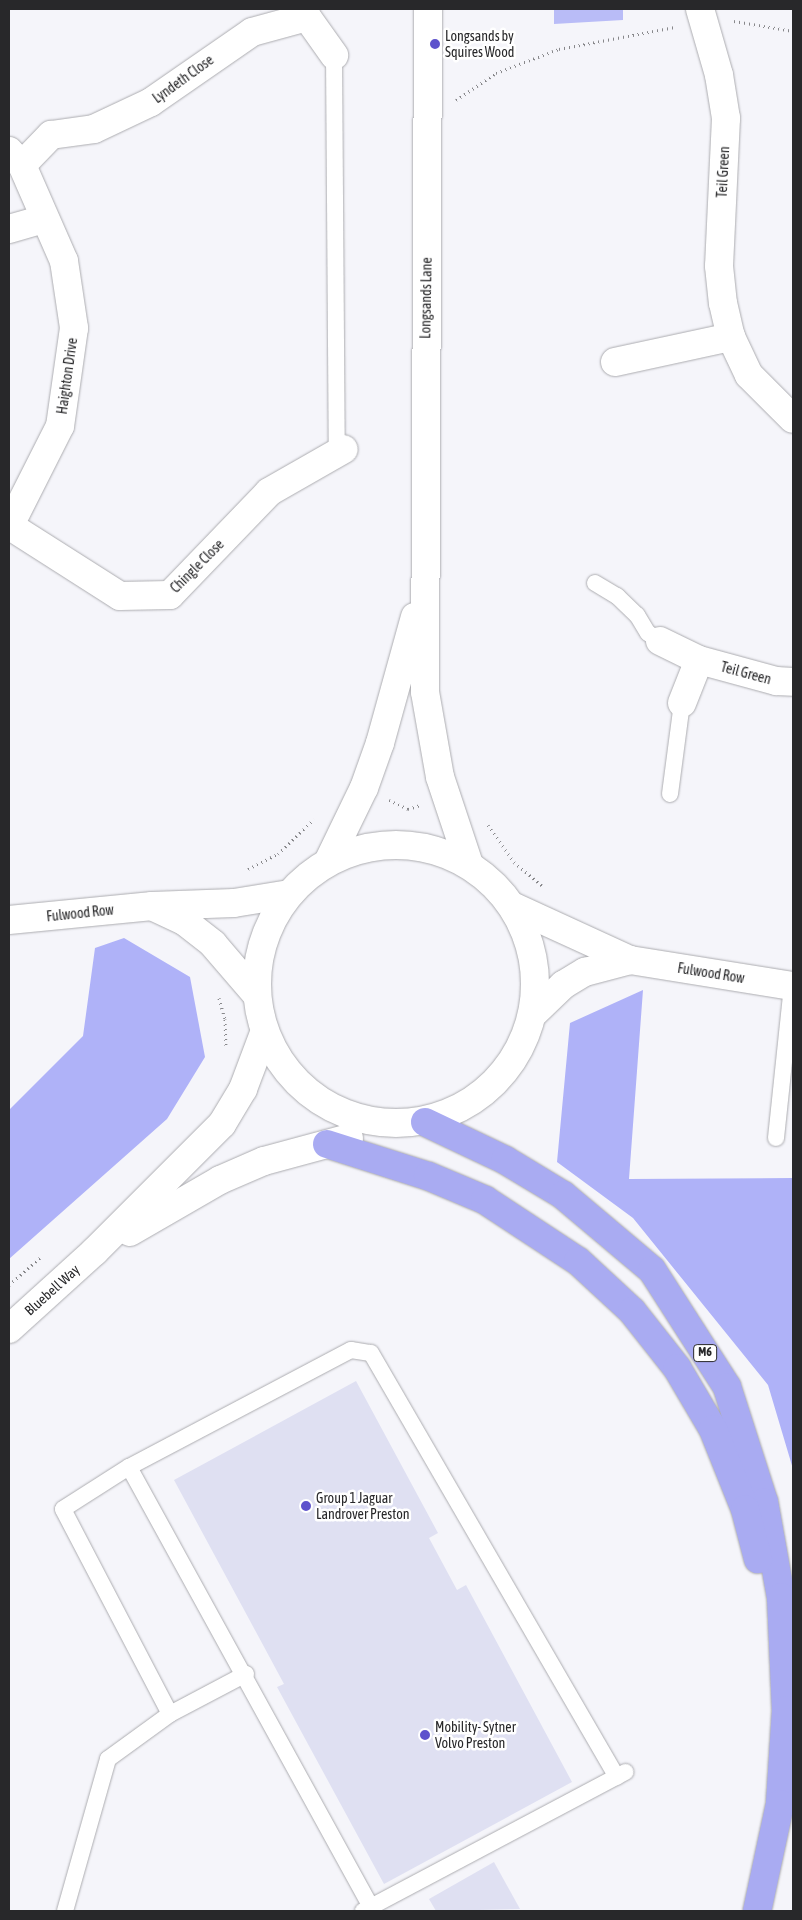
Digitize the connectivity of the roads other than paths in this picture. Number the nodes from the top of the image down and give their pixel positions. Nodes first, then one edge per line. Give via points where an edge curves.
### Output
1 (428, 9) edge
2 (702, 17) edge
3 (334, 55) joint
4 (16, 158) edge
5 (44, 219) junction
6 (9, 229) edge
7 (731, 337) junction
8 (616, 362) dead end
9 (793, 419) edge
10 (340, 451) joint
11 (9, 526) edge
12 (596, 583) dead end
13 (423, 587) junction
14 (660, 641) joint
15 (699, 660) junction
16 (793, 682) edge
17 (682, 702) joint
18 (670, 794) dead end
19 (328, 862) junction
20 (469, 864) junction
21 (289, 894) junction
22 (152, 906) junction
23 (512, 906) junction
24 (9, 920) edge
25 (630, 960) junction
26 (793, 986) edge
27 (256, 994) junction
28 (533, 1014) junction
29 (264, 1033) junction
30 (425, 1122) junction
31 (394, 1125) junction
32 (776, 1138) dead end
33 (327, 1144) junction
34 (94, 1252) junction
35 (9, 1328) edge
36 (129, 1467) junction
37 (246, 1674) junction
38 (786, 1710) junction
39 (170, 1714) junction
40 (367, 1909) edge
41 (65, 1911) edge
42 (757, 1911) edge

1 - 13 main road, Longsands Lane
2 - 7 main road, Teil Green via 719,74 726,118 720,266
3 - 4 main road, Lyndeth Close via 307,17 252,32 151,102 94,129 51,135
3 - 10 lane
4 - 5 main road, Haighton Drive
5 - 6 main road
5 - 11 main road, Haighton Drive via 64,262 74,328 60,426
7 - 8 main road
7 - 9 main road, Teil Green via 749,375
10 - 11 main road, Chingle Close via 269,492 170,595 120,596
12 - 14 lane via 617,596 648,633
13 - 19 main road via 364,788
13 - 20 main road via 425,692 445,798
14 - 15 main road, Teil Green
15 - 16 main road, Teil Green via 776,681
15 - 17 main road
17 - 18 lane
19 - 20 main road via 362,848 398,844 435,850
19 - 21 main road
20 - 23 main road via 493,883
21 - 22 main road, Fulwood Row via 234,903
21 - 27 main road via 270,924 258,959
22 - 24 main road, Fulwood Row
22 - 27 main road via 184,921 212,944
23 - 25 main road, Fulwood Row
23 - 28 main road via 529,940 536,976
25 - 26 main road, Fulwood Row
25 - 28 main road, Fulwood Row via 585,972 563,985
26 - 32 lane
27 - 29 main road
28 - 30 main road via 519,1051 495,1084 463,1108
29 - 31 main road via 292,1077 315,1100 352,1118
29 - 34 main road via 242,1089 222,1124
30 - 31 main road
30 - 38 highway, M6 via 505,1160 563,1195 652,1270 727,1387 768,1521 781,1597
31 - 33 main road
33 - 34 main road via 264,1161 220,1180
33 - 38 highway via 428,1176 485,1200 578,1261 632,1311 677,1368 713,1429 745,1509 768,1593
34 - 35 main road, Bluebell Way
36 - 37 lane
36 - 39 lane via 63,1509
36 - 40 lane via 351,1350 371,1353 622,1774
37 - 39 lane
37 - 40 lane
38 - 42 highway, M6 via 780,1804
39 - 41 lane via 108,1759

